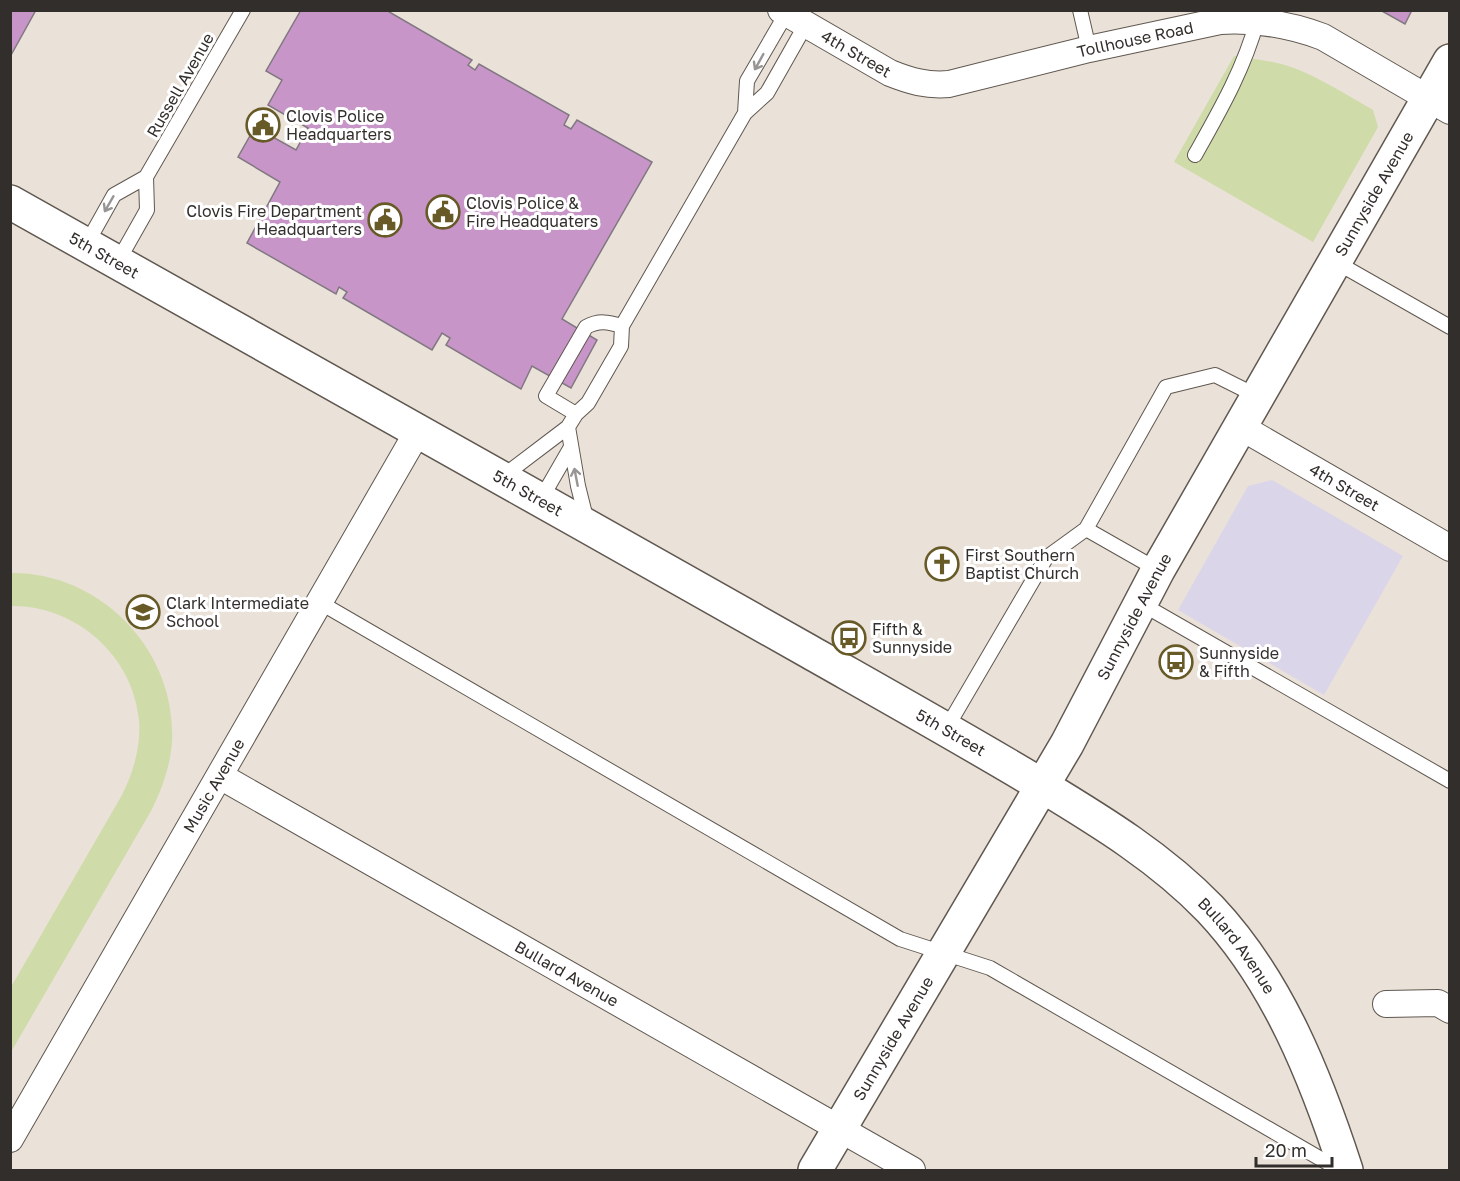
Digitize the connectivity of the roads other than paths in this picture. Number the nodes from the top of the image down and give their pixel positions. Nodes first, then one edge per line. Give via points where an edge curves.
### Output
1 (243, 10) edge
2 (1080, 10) edge
3 (791, 17) edge
4 (1257, 21) junction
5 (1089, 49) junction
6 (1449, 61) edge
7 (935, 85) joint
8 (1439, 105) edge
9 (745, 114) junction
10 (1195, 155) dead end
11 (146, 177) junction
12 (10, 202) edge
13 (86, 245) junction
14 (1334, 261) junction
15 (117, 262) junction
16 (622, 326) junction
17 (1449, 327) edge
18 (1257, 396) junction
19 (576, 414) junction
20 (1239, 426) junction
21 (568, 427) junction
22 (418, 431) junction
23 (570, 447) junction
24 (502, 477) junction
25 (541, 499) junction
26 (588, 526) junction
27 (1086, 529) junction
28 (1449, 548) edge
29 (1158, 570) junction
30 (320, 602) junction
31 (1140, 603) junction
32 (946, 729) junction
33 (220, 776) junction
34 (1449, 781) edge
35 (1043, 786) junction
36 (943, 955) junction
37 (1386, 1004) dead end
38 (1449, 1010) edge
39 (838, 1128) junction
40 (10, 1139) edge
41 (815, 1170) edge
42 (912, 1170) edge
43 (1340, 1170) edge
44 (1346, 1170) edge

1 - 11 lane, Russell Avenue
2 - 5 lane
3 - 7 street, 4th Street via 890,73
3 - 9 lane via 767,93
3 -> 9 lane via 747,81
4 - 5 street, Tollhouse Road via 1220,21
4 - 8 street, Tollhouse Road via 1323,37
4 - 10 lane via 1249,50
5 - 7 street, Tollhouse Road
6 - 8 main road, Sunnyside Avenue
8 - 14 main road, Sunnyside Avenue
9 - 16 lane
11 -> 13 lane via 114,195
11 - 15 lane via 147,210
12 - 13 main road, 5th Street
13 - 15 main road, 5th Street
14 - 17 lane
14 - 18 main road, Sunnyside Avenue
15 - 22 main road, 5th Street
16 - 19 lane via 621,346 588,403
16 - 19 lane via 606,321 586,327 546,396
18 - 20 main road, Sunnyside Avenue
18 - 27 lane via 1215,375 1166,387
19 - 21 lane
20 - 28 street, 4th Street
20 - 29 main road, Sunnyside Avenue
21 - 23 lane
21 - 24 lane
22 - 24 main road, 5th Street
22 - 30 street, Music Avenue
23 - 25 lane
26 -> 23 lane
24 - 25 main road, 5th Street
25 - 26 main road, 5th Street
26 - 32 main road, 5th Street
27 - 29 lane
27 - 32 lane via 1046,558
29 - 31 main road, Sunnyside Avenue
30 - 33 street, Music Avenue
30 - 36 lane via 900,939
31 - 34 lane
31 - 35 main road, Sunnyside Avenue
32 - 35 main road, 5th Street
33 - 39 street, Bullard Avenue
33 - 40 street, Music Avenue
35 - 36 main road, Sunnyside Avenue
35 - 44 main road, Bullard Avenue via 1162,864 1211,910 1257,968 1299,1045
36 - 39 main road, Sunnyside Avenue
36 - 43 lane via 990,968
37 - 38 street via 1438,1003
39 - 41 main road, Sunnyside Avenue
39 - 42 street, Bullard Avenue

